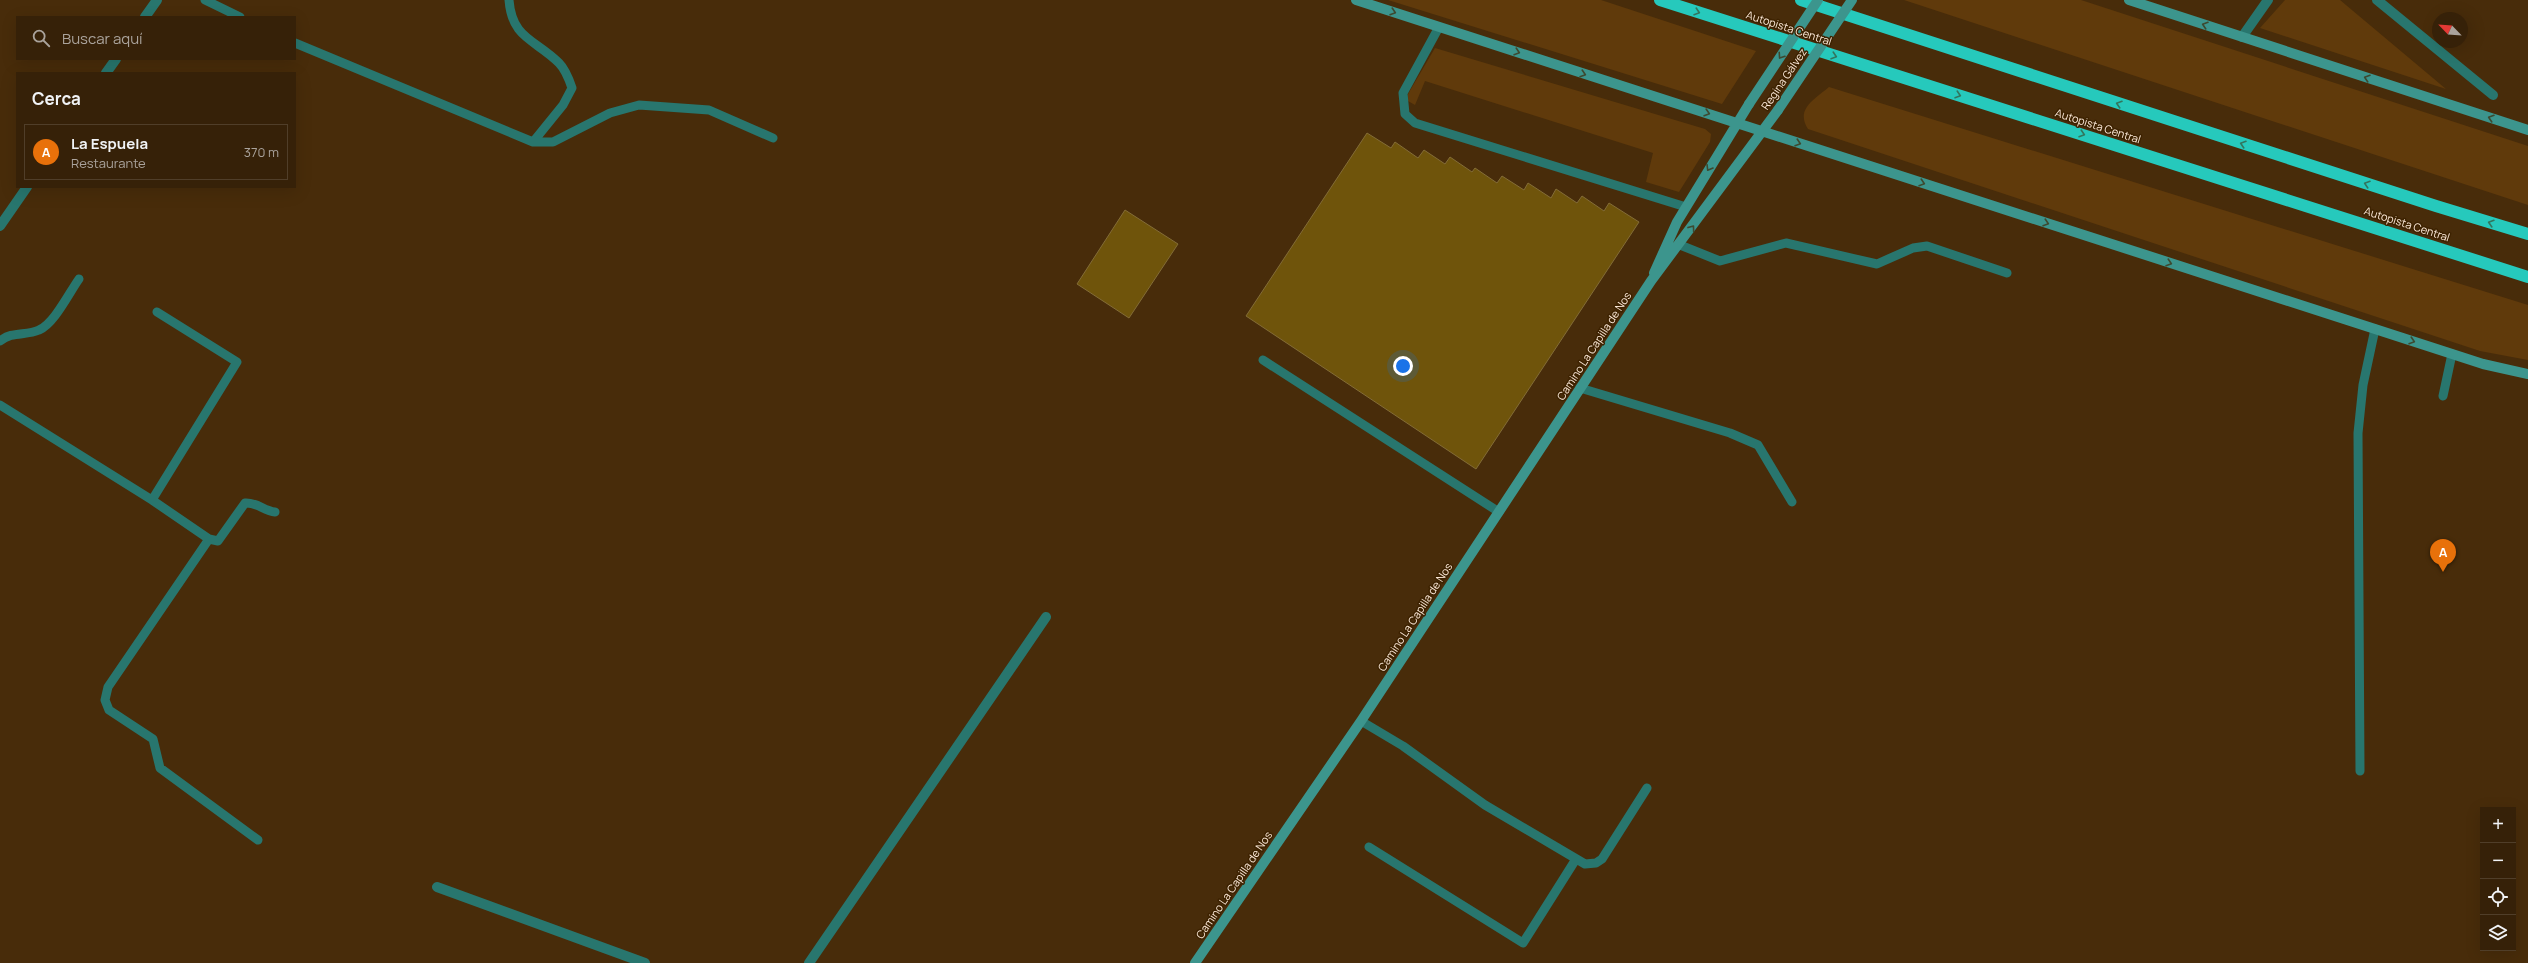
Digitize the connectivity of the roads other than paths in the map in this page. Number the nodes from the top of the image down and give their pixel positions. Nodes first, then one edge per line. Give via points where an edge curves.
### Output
1 (157, 0) edge
2 (205, 0) edge
3 (509, 0) edge
4 (1356, 0) edge
5 (1660, 0) edge
6 (1801, 0) edge
7 (1818, 0) edge
8 (1852, 0) edge
9 (2129, 0) edge
10 (2268, 0) edge
11 (2377, 0) edge
12 (146, 16) edge
13 (238, 16) edge
14 (1439, 28) junction
15 (2242, 37) junction
16 (296, 43) edge
17 (115, 60) edge
18 (107, 72) edge
19 (2493, 96) dead end
20 (1737, 123) junction
21 (2528, 130) edge
22 (1761, 131) junction
23 (773, 138) dead end
24 (533, 142) junction
25 (26, 188) edge
26 (1686, 207) junction
27 (0, 226) edge
28 (2528, 234) edge
29 (1680, 245) junction
30 (2007, 273) dead end
31 (2528, 277) edge
32 (79, 279) dead end
33 (1651, 281) junction
34 (157, 312) dead end
35 (2375, 329) junction
36 (0, 341) edge
37 (2452, 354) junction
38 (1263, 360) dead end
39 (2528, 374) edge
40 (1580, 388) junction
41 (2443, 396) dead end
42 (0, 405) edge
43 (152, 500) junction
44 (1792, 502) dead end
45 (275, 512) dead end
46 (1498, 512) junction
47 (209, 540) junction
48 (1046, 616) dead end
49 (1361, 721) junction
50 (2360, 771) dead end
51 (1647, 788) dead end
52 (258, 840) dead end
53 (1369, 847) dead end
54 (1576, 859) junction
55 (437, 887) dead end
56 (645, 963) edge
57 (809, 963) edge
58 (1195, 963) edge

1 - 12 street
2 - 13 lane
3 - 24 lane via 510,16 517,28 527,40 560,64 572,88 563,105
4 -> 14 main road
5 -> 31 highway, Autopista Central
28 -> 6 highway via 2428,204
7 -> 20 main road, Regina Gálvez, bridge
8 - 22 main road, Regina Gálvez, bridge
15 -> 9 main road
10 - 15 street
11 - 19 street
14 -> 20 main road
14 - 26 lane via 1403,93 1405,114 1415,123
21 -> 15 main road
16 - 24 lane
17 - 18 street
20 - 22 main road
20 -> 26 main road, Camino La Capilla de Nos
29 -> 22 main road, Camino La Capilla de Nos
22 -> 35 main road
23 - 24 lane via 709,110 639,105 610,113 553,142
25 - 27 street
26 - 33 main road, Camino La Capilla de Nos via 1668,238
29 - 30 lane via 1720,261 1786,243 1877,264 1914,248 1927,246
29 - 33 main road, Camino La Capilla de Nos
32 - 36 lane via 47,326 37,331 9,335
33 - 40 main road, Camino La Capilla de Nos
34 - 43 lane via 237,362
35 -> 37 main road
35 - 50 lane via 2363,385 2358,433
37 - 39 main road
37 - 41 lane
38 - 46 lane
40 - 44 lane via 1730,433 1758,445
40 - 46 main road, Camino La Capilla de Nos
42 - 43 lane
43 - 47 lane
45 - 47 lane via 268,512 252,503 245,503 218,541
46 - 49 main road, Camino La Capilla de Nos
47 - 52 lane via 108,687 105,700 109,710 154,739 160,768
48 - 57 street
49 - 54 lane via 1403,746 1486,805
49 - 58 main road, Camino La Capilla de Nos
51 - 54 lane via 1602,859 1590,864
53 - 54 lane via 1523,943
55 - 56 street

